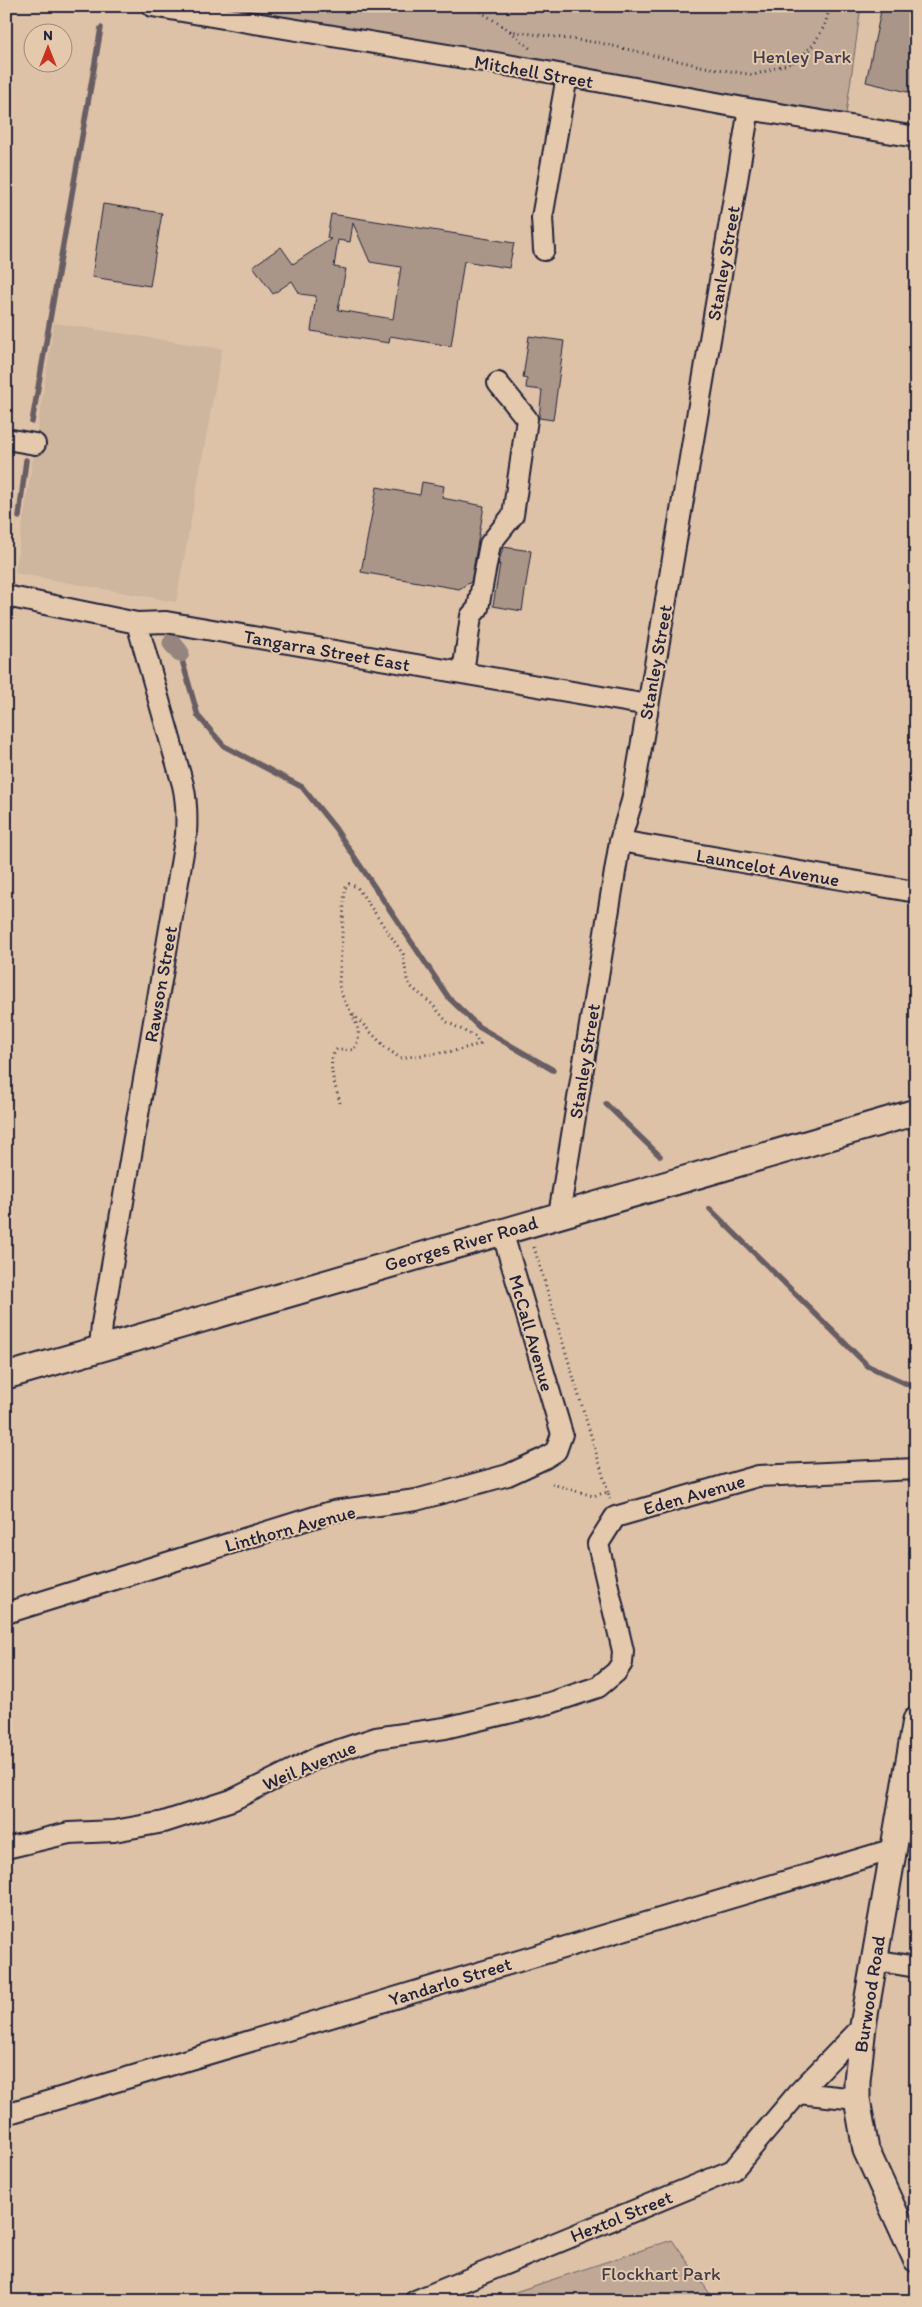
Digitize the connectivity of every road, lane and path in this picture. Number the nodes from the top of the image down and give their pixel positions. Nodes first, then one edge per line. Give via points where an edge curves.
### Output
1 (152, 6) edge
2 (472, 6) edge
3 (830, 6) edge
4 (567, 76) junction
5 (749, 109) junction
6 (916, 137) edge
7 (544, 250) dead end
8 (498, 383) dead end
9 (6, 439) edge
10 (35, 444) dead end
11 (6, 596) edge
12 (137, 624) junction
13 (462, 673) junction
14 (648, 705) junction
15 (620, 841) junction
16 (916, 892) edge
17 (353, 1014) junction
18 (340, 1103) dead end
19 (916, 1112) edge
20 (559, 1215) junction
21 (502, 1231) junction
22 (534, 1247) dead end
23 (100, 1348) junction
24 (6, 1376) edge
25 (562, 1434) joint
26 (916, 1469) edge
27 (552, 1484) dead end
28 (608, 1492) junction
29 (611, 1500) dead end
30 (6, 1613) edge
31 (623, 1651) joint
32 (916, 1720) edge
33 (6, 1848) edge
34 (894, 1849) junction
35 (874, 1960) junction
36 (916, 1967) edge
37 (863, 2026) junction
38 (798, 2093) junction
39 (857, 2099) junction
40 (6, 2114) edge
41 (916, 2259) edge
42 (415, 2301) edge

1 - 4 street, Mitchell Street
2 - 3 path via 510,31 600,43 754,75 798,61 814,44 825,25
4 - 5 street, Mitchell Street
4 - 7 street via 542,218
5 - 6 street, Mitchell Street
5 - 14 street, Stanley Street
8 - 13 street via 527,419 513,515 490,544 478,608 471,616
9 - 10 street
11 - 12 street, Tangarra Street East
12 - 13 street, Tangarra Street East via 166,622
12 - 23 street, Rawson Street via 183,785 187,816
13 - 14 street, Tangarra Street East
14 - 15 street, Stanley Street via 632,801
15 - 16 street, Launcelot Avenue
15 - 20 street, Stanley Street
17 - 17 path via 339,984 345,888 349,884 357,887 398,946 410,986 447,1022 474,1036 480,1044 400,1058
17 - 18 path via 358,1035 355,1048 337,1049 333,1055 332,1069
19 - 20 main road, Georges River Road
20 - 21 main road, Georges River Road
21 - 23 main road, Georges River Road
21 - 25 street, McCall Avenue
22 - 28 path
23 - 24 main road, Georges River Road
25 - 30 street, Linthorn Avenue via 556,1451 508,1475 416,1500 334,1511
26 - 31 street, Eden Avenue via 758,1476 615,1517 598,1544
27 - 28 path via 593,1496
28 - 29 path
31 - 33 street, Weil Avenue via 622,1663 616,1672 598,1687 550,1703 445,1728 376,1738 321,1756 232,1800 164,1822 114,1831 69,1834
32 - 34 main road, Burwood Road
34 - 35 main road, Burwood Road
34 - 40 street, Yandarlo Street
35 - 36 street
35 - 37 main road, Burwood Road
37 - 38 street, Hextol Street
37 - 39 main road, Burwood Road
38 - 39 street
38 - 42 street, Hextol Street via 733,2170
39 - 41 main road, Burwood Road via 866,2150

